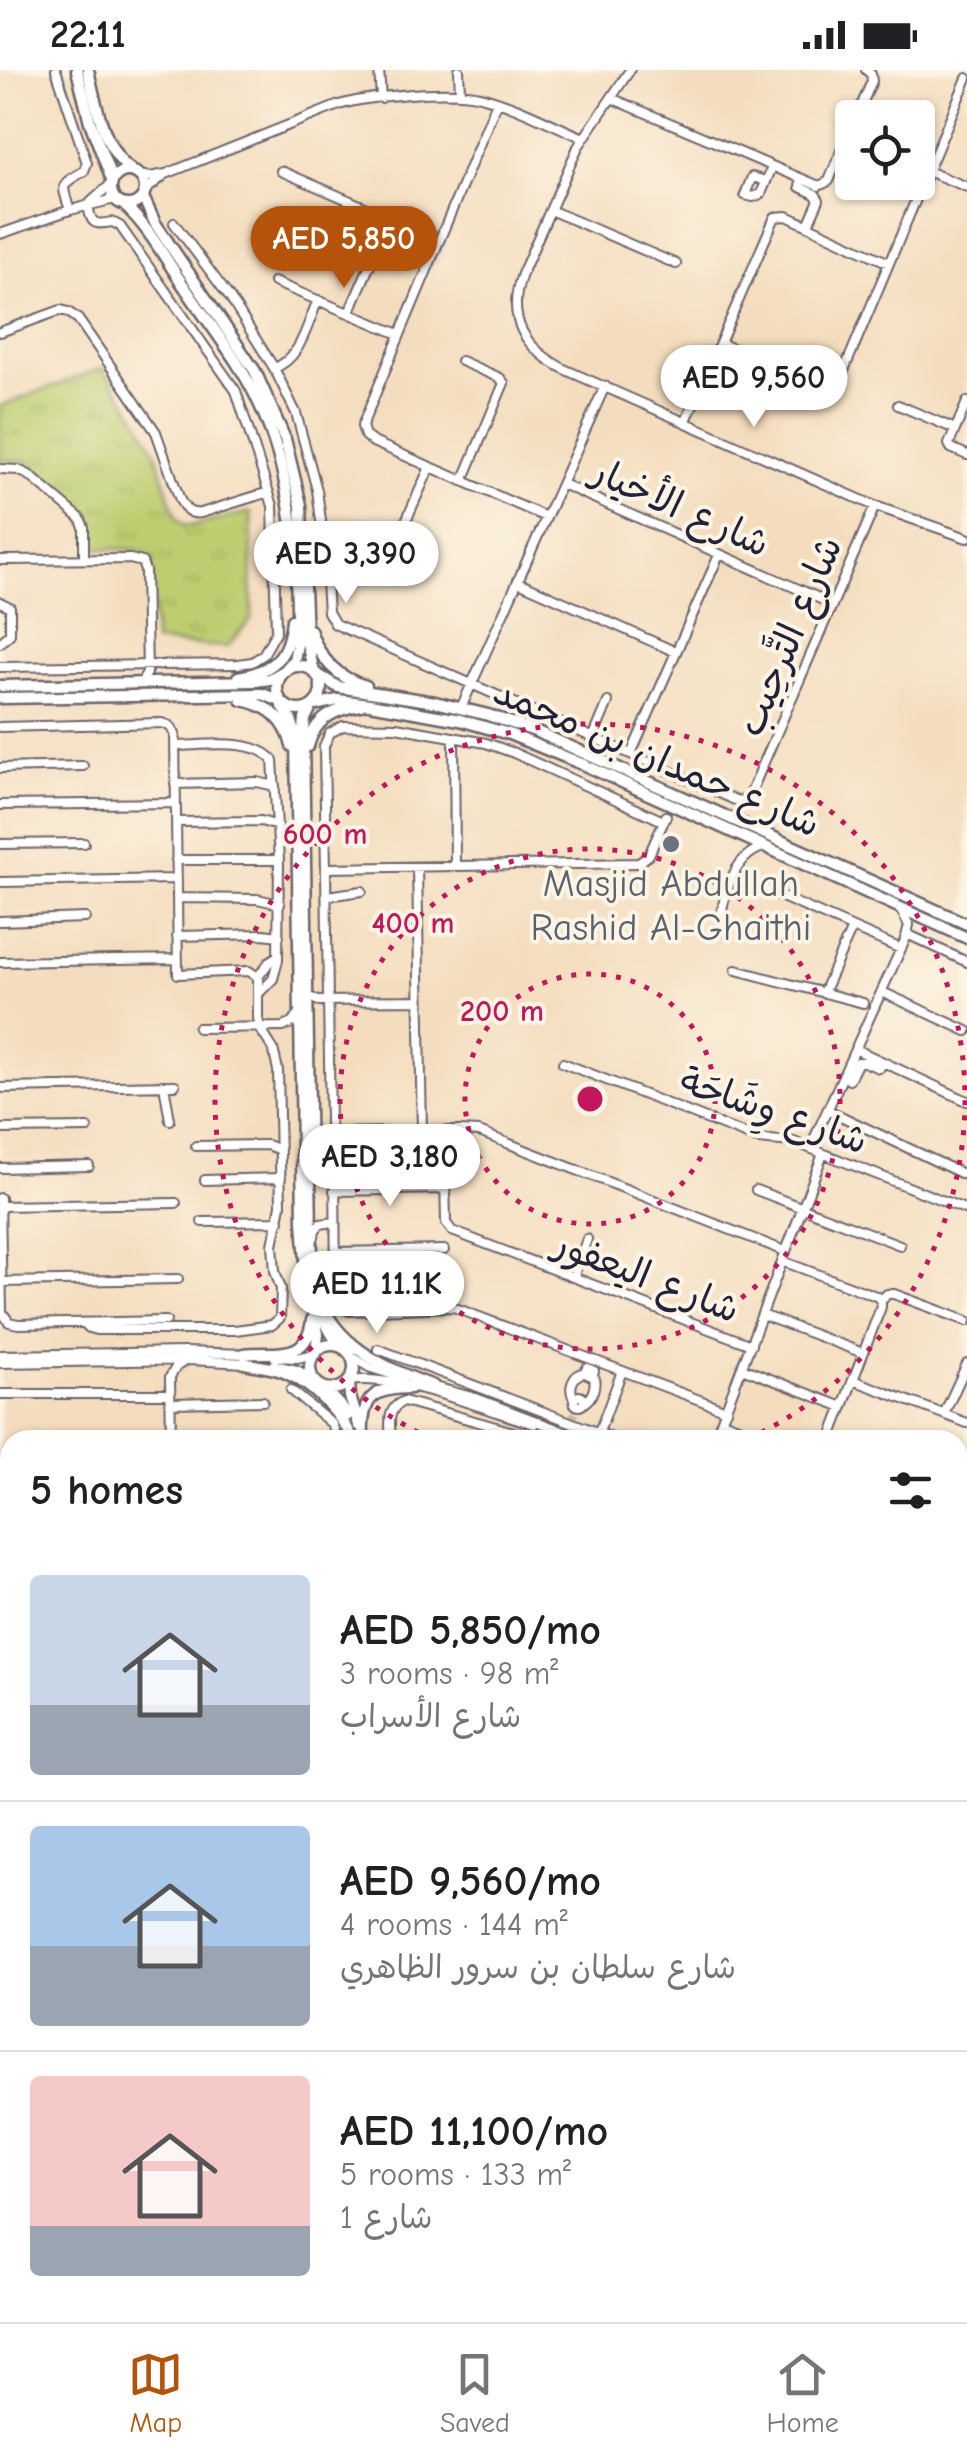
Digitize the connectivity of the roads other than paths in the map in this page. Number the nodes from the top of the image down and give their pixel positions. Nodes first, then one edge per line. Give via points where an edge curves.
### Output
1 (56, 70) edge
2 (77, 70) edge
3 (88, 70) edge
4 (379, 70) edge
5 (459, 70) edge
6 (630, 70) edge
7 (866, 70) edge
8 (967, 78) edge
9 (460, 93) junction
10 (381, 98) junction
11 (611, 98) junction
12 (864, 100) edge
13 (497, 102) junction
14 (584, 138) junction
15 (935, 152) edge
16 (835, 165) edge
17 (772, 166) junction
18 (280, 171) dead end
19 (135, 172) junction
20 (166, 174) junction
21 (935, 174) edge
22 (801, 179) junction
23 (766, 181) dead end
24 (111, 182) junction
25 (967, 186) edge
26 (144, 194) junction
27 (915, 200) edge
28 (120, 202) junction
29 (88, 205) junction
30 (70, 210) junction
31 (550, 210) junction
32 (174, 223) dead end
33 (808, 226) junction
34 (0, 234) edge
35 (889, 262) junction
36 (676, 264) dead end
37 (274, 282) dead end
38 (318, 300) junction
39 (349, 313) junction
40 (0, 332) edge
41 (399, 334) junction
42 (720, 343) junction
43 (462, 361) dead end
44 (274, 368) junction
45 (247, 379) junction
46 (605, 386) junction
47 (239, 395) junction
48 (257, 399) junction
49 (967, 402) edge
50 (898, 405) dead end
51 (686, 421) junction
52 (955, 429) junction
53 (967, 455) edge
54 (292, 466) junction
55 (430, 467) junction
56 (0, 469) edge
57 (310, 474) junction
58 (463, 481) junction
59 (562, 484) junction
60 (298, 488) junction
61 (269, 492) junction
62 (875, 506) junction
63 (546, 517) junction
64 (967, 538) edge
65 (720, 555) junction
66 (84, 559) junction
67 (0, 560) edge
68 (384, 570) dead end
69 (518, 582) junction
70 (300, 584) junction
71 (0, 602) edge
72 (832, 604) junction
73 (0, 643) edge
74 (676, 652) junction
75 (0, 668) edge
76 (284, 671) junction
77 (315, 673) junction
78 (145, 674) junction
79 (199, 682) junction
80 (0, 686) edge
81 (472, 686) junction
82 (196, 695) junction
83 (405, 696) junction
84 (0, 698) edge
85 (281, 702) junction
86 (608, 702) dead end
87 (370, 704) junction
88 (313, 706) junction
89 (462, 708) junction
90 (0, 727) edge
91 (454, 737) junction
92 (593, 738) junction
93 (175, 746) junction
94 (631, 754) junction
95 (582, 764) junction
96 (82, 766) dead end
97 (0, 768) edge
98 (301, 776) junction
99 (576, 782) junction
100 (175, 784) junction
101 (276, 786) junction
102 (650, 795) junction
103 (176, 803) junction
104 (0, 805) edge
105 (699, 817) junction
106 (665, 818) junction
107 (176, 822) junction
108 (278, 826) junction
109 (733, 832) junction
110 (84, 843) dead end
111 (0, 844) edge
112 (766, 847) junction
113 (176, 860) junction
114 (279, 860) junction
115 (741, 862) junction
116 (455, 866) junction
117 (417, 867) junction
118 (327, 868) junction
119 (734, 876) junction
120 (176, 879) junction
121 (0, 882) edge
122 (362, 891) dead end
123 (327, 896) junction
124 (177, 898) junction
125 (280, 904) junction
126 (896, 905) junction
127 (85, 918) dead end
128 (0, 920) edge
129 (852, 928) junction
130 (720, 931) dead end
131 (967, 931) edge
132 (907, 934) junction
133 (177, 936) junction
134 (279, 936) junction
135 (901, 949) junction
136 (278, 956) junction
137 (178, 959) junction
138 (0, 962) edge
139 (967, 962) edge
140 (736, 970) dead end
141 (258, 977) junction
142 (882, 992) junction
143 (823, 993) junction
144 (258, 994) junction
145 (418, 1000) junction
146 (328, 1001) junction
147 (309, 1003) junction
148 (863, 1004) dead end
149 (283, 1027) junction
150 (198, 1028) dead end
151 (260, 1028) junction
152 (967, 1032) edge
153 (301, 1045) junction
154 (855, 1049) junction
155 (563, 1063) dead end
156 (884, 1063) junction
157 (850, 1080) dead end
158 (164, 1085) junction
159 (175, 1085) dead end
160 (0, 1088) edge
161 (967, 1101) edge
162 (828, 1110) junction
163 (170, 1120) dead end
164 (88, 1128) dead end
165 (0, 1129) edge
166 (444, 1131) junction
167 (422, 1132) junction
168 (332, 1133) junction
169 (280, 1139) junction
170 (267, 1145) junction
171 (196, 1146) dead end
172 (810, 1148) junction
173 (280, 1150) junction
174 (823, 1154) junction
175 (89, 1166) dead end
176 (0, 1168) edge
177 (967, 1176) edge
178 (311, 1177) junction
179 (281, 1178) junction
180 (205, 1180) dead end
181 (445, 1189) junction
182 (756, 1190) dead end
183 (334, 1191) junction
184 (0, 1198) edge
185 (176, 1203) dead end
186 (0, 1206) edge
187 (802, 1208) junction
188 (967, 1210) edge
189 (280, 1221) junction
190 (202, 1222) dead end
191 (324, 1222) junction
192 (335, 1222) junction
193 (0, 1225) edge
194 (587, 1239) dead end
195 (900, 1245) dead end
196 (444, 1250) dead end
197 (336, 1252) junction
198 (783, 1256) junction
199 (1, 1263) edge
200 (314, 1268) junction
201 (573, 1277) junction
202 (178, 1279) dead end
203 (2, 1282) edge
204 (317, 1288) junction
205 (880, 1300) junction
206 (1, 1305) edge
207 (312, 1309) junction
208 (762, 1315) junction
209 (967, 1321) edge
210 (84, 1322) junction
211 (166, 1322) dead end
212 (750, 1344) junction
213 (378, 1349) dead end
214 (347, 1352) junction
215 (316, 1353) junction
216 (863, 1353) junction
217 (0, 1355) edge
218 (244, 1358) junction
219 (190, 1360) junction
220 (151, 1361) junction
221 (0, 1363) edge
222 (967, 1364) edge
223 (742, 1368) junction
224 (622, 1372) junction
225 (170, 1377) junction
226 (853, 1380) junction
227 (349, 1381) junction
228 (319, 1384) junction
229 (433, 1386) junction
230 (412, 1388) junction
231 (290, 1390) dead end
232 (0, 1394) edge
233 (170, 1399) junction
234 (263, 1401) dead end
235 (843, 1407) junction
236 (576, 1410) junction
237 (726, 1410) junction
238 (944, 1414) junction
239 (558, 1416) junction
240 (527, 1422) junction
241 (722, 1422) junction
242 (967, 1423) edge
243 (553, 1428) junction
244 (171, 1430) edge
245 (334, 1430) edge
246 (351, 1430) edge
247 (354, 1430) edge
248 (357, 1430) edge
249 (360, 1430) edge
250 (390, 1430) edge
251 (499, 1430) edge
252 (526, 1430) edge
253 (558, 1430) edge
254 (596, 1430) edge
255 (599, 1430) edge
256 (718, 1430) edge
257 (745, 1430) edge
258 (834, 1430) edge
259 (292, 2322) edge
260 (319, 2322) edge

1 - 30 street via 87,163 64,184
2 - 24 main road
3 - 19 main road via 112,150
4 - 10 street
5 - 9 street
6 - 11 street
7 - 12 street via 872,81
8 - 15 street
9 - 10 street
9 - 13 street
10 - 20 street via 338,105
11 - 14 street
11 - 17 street
13 - 14 street
13 - 41 street
14 - 31 street
16 - 22 street via 827,184
17 - 22 street
17 - 23 street
18 - 39 street via 386,220
19 - 20 street
19 - 24 main road via 120,172
19 - 26 main road
20 - 26 street
21 - 25 street
22 - 33 street via 800,188 818,200
24 - 28 main road
24 - 29 street
26 - 28 main road via 135,204
26 - 54 main road via 155,224 255,371
27 - 35 street
28 - 29 street
28 - 45 main road
29 - 30 street
29 - 47 street via 95,223 120,226
30 - 34 street
31 - 36 street
31 - 46 street via 518,286 516,316 526,339 546,358
32 - 44 street, شارع التَّرحِيب
33 - 35 street
33 - 42 street via 775,217
35 - 42 street via 834,389
37 - 38 street
38 - 39 street
38 - 44 street via 296,353
39 - 41 street
40 - 61 street via 61,310 78,319 156,432 190,512
41 - 55 street via 364,432
42 - 51 street
43 - 58 street via 504,383
44 - 57 street, شارع التَّرحِيب via 296,412
45 - 47 street
45 - 48 main road
46 - 51 street
46 - 59 street
47 - 48 street
47 - 61 street
48 - 70 main road via 287,490
49 - 52 street
50 - 52 street
51 - 62 street
52 - 53 street via 950,446
54 - 57 street
54 - 60 main road
55 - 58 street
55 - 68 street
56 - 66 street via 26,473 80,518
57 - 60 street
57 - 81 street, شارع التَّرحِيب via 331,620
58 - 63 street
59 - 63 street
59 - 65 street, شارع الأخيار
60 - 70 main road
61 - 78 street via 276,627 266,651 238,664
62 - 64 street
62 - 72 street, شارع التَّرحِيب
63 - 69 street
65 - 72 street, شارع الأخيار
65 - 74 street
66 - 67 street
66 - 78 street via 136,559 144,566
69 - 74 street
69 - 81 street
70 - 76 main road via 298,645
70 - 77 main road
70 - 79 main road via 289,642 274,664
70 - 83 main road via 316,648 328,665 355,683
71 - 73 street via 11,614 10,634
72 - 94 street, شارع التَّرحِيب via 746,800
74 - 94 street
75 - 78 street
76 - 77 main road via 298,666
76 - 79 main road via 260,681
76 - 85 main road via 276,686
77 - 83 main road, شارع حمدان بن محمد via 338,687
77 - 88 main road via 321,688
78 - 79 main road via 154,684
78 - 80 main road
81 - 89 street
81 - 92 street, شارع التَّرحِيب
82 - 84 main road
82 - 85 main road via 263,694
82 - 98 main road via 264,706 283,723
83 - 89 main road, شارع حمدان بن محمد
85 - 88 main road via 296,710
85 - 98 main road via 292,720
86 - 92 street
87 - 88 main road, شارع حمدان بن محمد via 338,700
87 - 95 main road, شارع حمدان بن محمد via 460,720
87 - 98 main road via 335,711 318,724
88 - 98 main road via 304,724
89 - 131 main road, شارع حمدان بن محمد via 563,743
90 - 93 street via 162,723 172,728
91 - 99 street via 495,746
91 - 116 street
91 - 118 street via 384,726 343,726 330,733 324,746
92 - 94 street, شارع التَّرحِيب
93 - 100 street
93 - 101 street via 263,751 273,760
95 - 99 street
95 - 102 main road, شارع حمدان بن محمد
96 - 97 street
98 - 147 main road
99 - 106 street
100 - 101 street
100 - 103 street
101 - 108 street
102 - 105 main road, شارع حمدان بن محمد
102 - 106 street via 666,808
103 - 104 street
103 - 107 street
105 - 106 street via 676,812
105 - 109 main road, شارع حمدان بن محمد
106 - 116 street via 640,864
107 - 108 street
107 - 113 street
108 - 114 street
109 - 112 main road, شارع حمدان بن محمد
109 - 115 street via 742,846
110 - 111 street
112 - 115 street
112 - 126 main road, شارع حمدان بن محمد
113 - 114 street
113 - 120 street
114 - 125 street
115 - 119 street
116 - 117 street
117 - 118 street
117 - 145 street
118 - 123 street
119 - 129 street
119 - 130 street
120 - 121 street
120 - 124 street
122 - 123 street
123 - 146 street
124 - 125 street
124 - 133 street
125 - 134 street
126 - 131 main road, شارع حمدان بن محمد
126 - 132 street via 908,920
127 - 128 street
129 - 135 street
129 - 143 street
132 - 135 street
132 - 139 street
133 - 134 street
133 - 137 street
134 - 136 street
135 - 142 street
136 - 141 street
136 - 144 street via 273,978
137 - 138 street
137 - 141 street via 178,974 251,971
140 - 143 street
141 - 144 street
142 - 152 street
142 - 154 street
143 - 148 street
144 - 151 street
145 - 146 street
145 - 167 street
146 - 147 street
146 - 168 street
147 - 149 street
147 - 153 main road
147 - 178 main road
149 - 151 street
149 - 153 street
150 - 151 street
151 - 169 street via 277,1060
153 - 207 main road via 304,1242
154 - 156 street
154 - 162 street
155 - 172 street, شارع وِشَاحَة via 758,1139
156 - 157 street via 877,1068 860,1062
156 - 161 street
158 - 159 street
158 - 160 street
158 - 163 street
162 - 172 street
162 - 177 street
164 - 165 street
166 - 167 street
166 - 181 street, شارع اليعفور
166 - 198 street via 480,1132
167 - 168 street
168 - 183 street
169 - 170 street
169 - 173 street
170 - 171 street
170 - 173 street
172 - 174 street, شارع وِشَاحَة
173 - 179 street
174 - 187 street
174 - 188 street, شارع وِشَاحَة
175 - 176 street
178 - 191 street via 314,1215
178 - 200 main road
179 - 180 street
179 - 189 street
181 - 183 street
181 - 201 street, شارع اليعفور via 452,1231
182 - 187 street
183 - 192 street
184 - 186 street
185 - 186 street
186 - 193 street
187 - 195 street
187 - 198 street
189 - 190 street
189 - 210 street via 273,1245 281,1313 274,1324 96,1330
191 - 192 street
191 - 200 street via 314,1234
192 - 197 street
193 - 199 street
194 - 201 street
196 - 197 street
197 - 224 street via 336,1299 346,1310 453,1307
198 - 205 street
198 - 208 street
199 - 203 street
200 - 204 main road
201 - 212 street, شارع اليعفور
202 - 203 street
203 - 206 street
204 - 214 main road via 324,1322
204 - 229 main road via 345,1336 390,1370
205 - 209 street via 894,1294
205 - 216 street
206 - 210 street via 13,1323
207 - 215 main road
207 - 218 main road via 309,1334 296,1349
208 - 212 street
208 - 216 street
210 - 211 street
212 - 223 street
213 - 239 street
214 - 215 main road via 326,1346
214 - 227 main road via 354,1369
214 - 229 street via 380,1371
215 - 218 street
215 - 228 main road via 310,1368
216 - 226 street
217 - 218 street via 185,1352
218 - 219 street
218 - 228 street via 283,1366
218 - 246 main road via 296,1378
219 - 220 street
219 - 225 street
220 - 221 street
220 - 225 street
222 - 238 street
223 - 235 street
223 - 237 street
224 - 237 street
224 - 255 street
225 - 233 street
226 - 235 street
226 - 238 street
227 - 228 main road via 339,1388
227 - 230 street
227 - 248 main road
228 - 247 main road
229 - 243 street
230 - 240 street
230 - 249 main road via 384,1389 370,1399
231 - 245 street
232 - 233 street
233 - 234 street
233 - 244 street
235 - 258 street
236 - 236 street via 573,1380 589,1373 594,1385
236 - 239 street
236 - 254 street
237 - 241 street
238 - 242 street
239 - 243 street
240 - 243 street
240 - 252 street
241 - 256 street
241 - 257 street
243 - 253 street
250 - 251 street via 390,1412 408,1401
259 - 260 street

